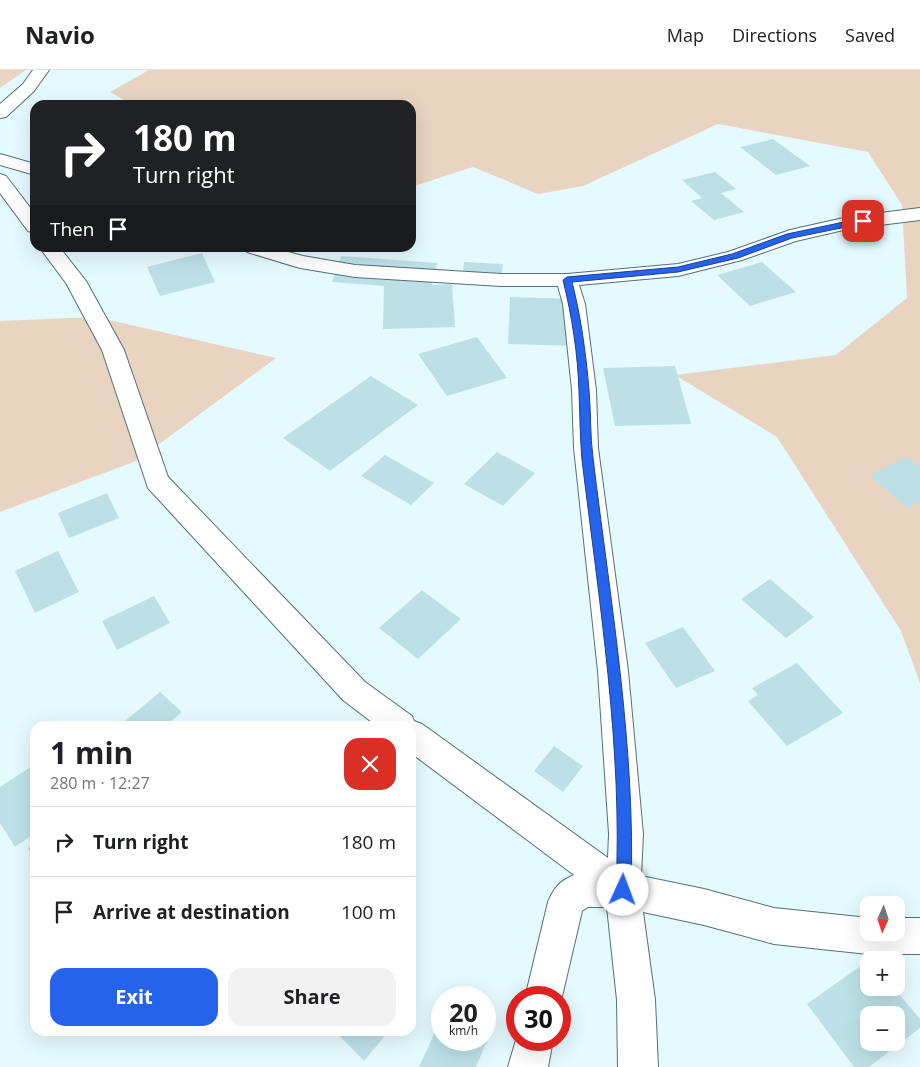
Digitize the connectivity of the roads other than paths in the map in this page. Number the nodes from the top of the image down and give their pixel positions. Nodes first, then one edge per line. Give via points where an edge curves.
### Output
1 (40, 70) edge
2 (0, 113) edge
3 (0, 160) edge
4 (30, 169) edge
5 (0, 180) edge
6 (920, 214) edge
7 (30, 220) edge
8 (53, 252) edge
9 (267, 252) edge
10 (567, 280) junction
11 (394, 721) edge
12 (416, 738) edge
13 (623, 890) junction
14 (920, 936) edge
15 (547, 986) edge
16 (532, 1051) edge
17 (528, 1067) edge
18 (638, 1067) edge

1 - 2 street via 39,75
3 - 4 street
5 - 7 street
6 - 10 street via 848,223 790,236 735,256 678,270
8 - 11 street via 76,281 113,350 157,482 354,691
9 - 10 street via 300,262 355,271 501,280
10 - 13 street via 574,304 584,390 587,456 613,671 626,834
12 - 13 street
13 - 14 street via 774,926 868,936
13 - 15 street via 588,889 574,893 566,902
13 - 18 street via 636,1000
16 - 17 street

